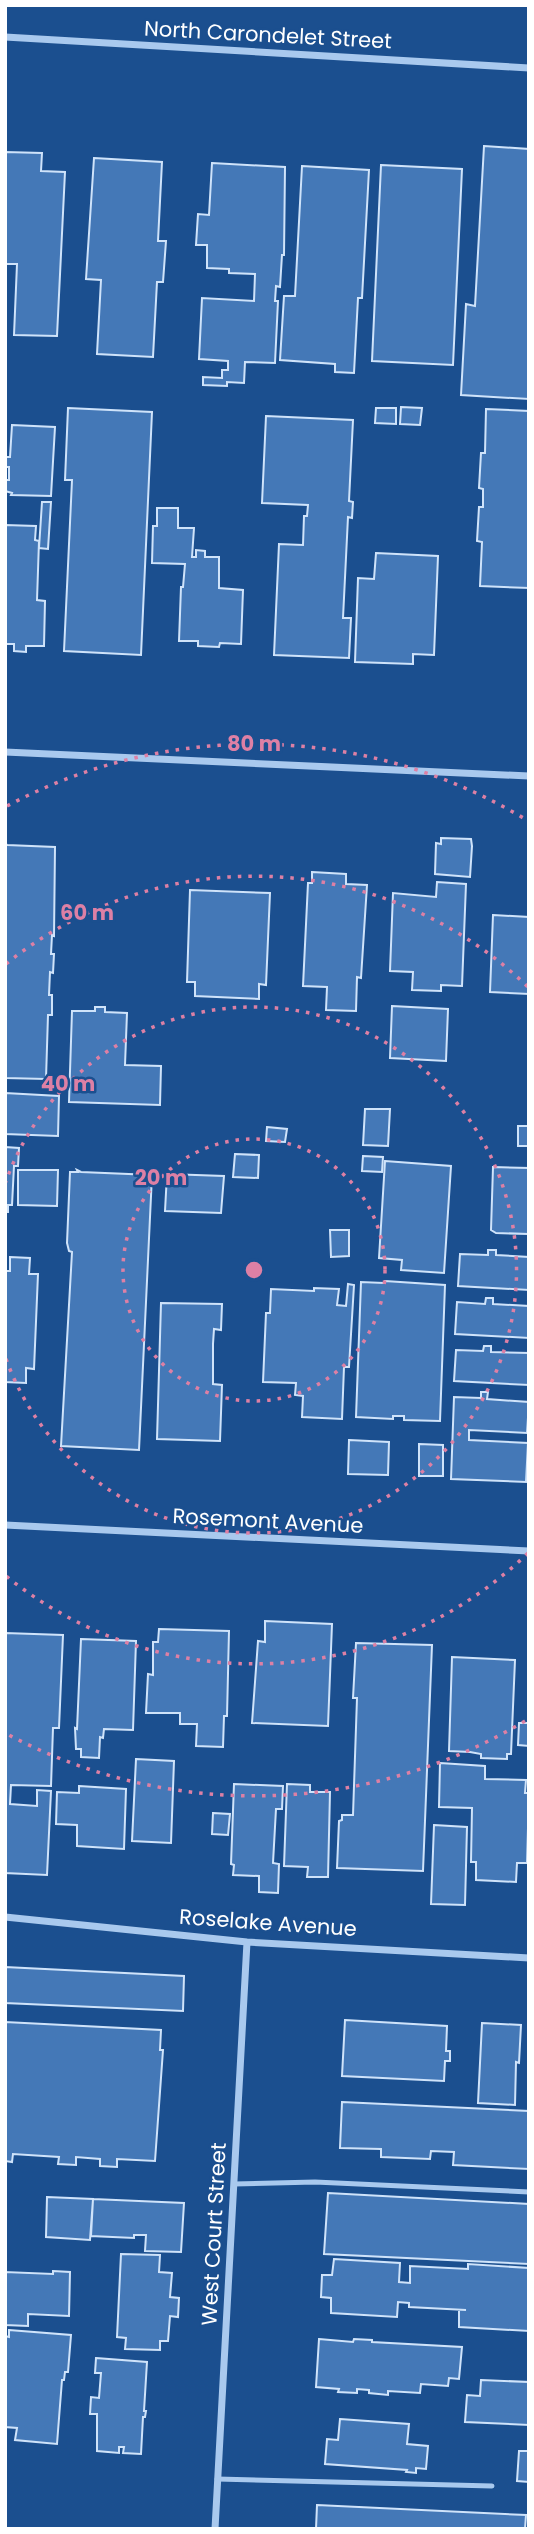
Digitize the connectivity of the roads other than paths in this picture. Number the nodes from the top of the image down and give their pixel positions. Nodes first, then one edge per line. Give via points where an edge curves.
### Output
1 (5, 37) edge
2 (529, 68) edge
3 (5, 752) edge
4 (529, 776) edge
5 (5, 1525) edge
6 (529, 1551) edge
7 (5, 1917) edge
8 (247, 1941) junction
9 (529, 1958) edge
10 (234, 2184) junction
11 (529, 2192) edge
12 (218, 2479) junction
13 (492, 2486) dead end
14 (215, 2529) edge

1 - 2 street, North Carondelet Street
3 - 4 street
5 - 6 street, Rosemont Avenue
7 - 8 street, Roselake Avenue
8 - 9 street, Roselake Avenue
8 - 10 street, West Court Street
10 - 11 lane via 315,2182
10 - 12 street, West Court Street
12 - 13 lane
12 - 14 street, West Court Street

